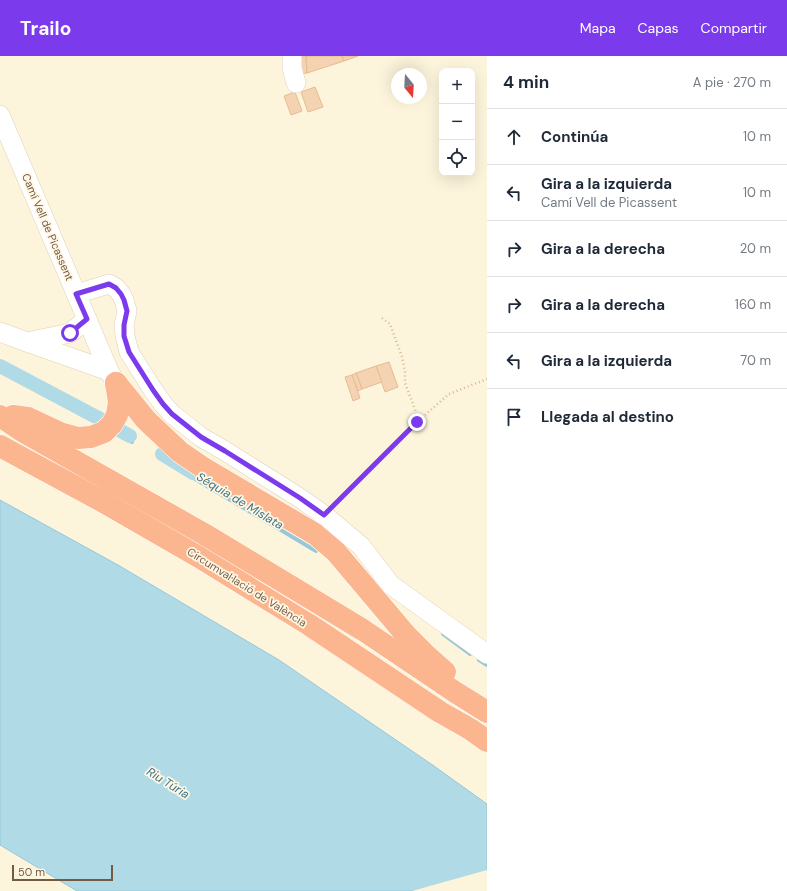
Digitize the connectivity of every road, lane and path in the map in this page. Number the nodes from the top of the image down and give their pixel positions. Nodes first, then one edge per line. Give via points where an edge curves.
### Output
1 (292, 56) edge
2 (296, 83) dead end
3 (0, 115) edge
4 (76, 294) junction
5 (382, 318) dead end
6 (87, 319) junction
7 (0, 332) edge
8 (27, 342) junction
9 (112, 377) junction
10 (487, 379) edge
11 (0, 415) edge
12 (419, 420) junction
13 (0, 446) edge
14 (324, 515) junction
15 (204, 534) junction
16 (487, 654) edge
17 (484, 710) edge
18 (479, 735) edge

1 - 2 street
3 - 4 street, Camí Vell de Picassent
4 - 6 street, Camí Vell de Picassent
4 - 14 street via 109,284 116,288 124,300 127,311 124,336 129,352 172,414 201,437
5 - 12 path via 390,324 402,357 405,383
6 - 8 street via 70,333
6 - 9 street, Camí Vell de Picassent
7 - 8 street
8 - 9 street
9 - 11 highway via 119,402 117,414 104,432 91,437 78,438 60,433 28,418
9 - 17 highway via 146,420 180,452 315,534 336,552 406,635 426,656 461,684
10 - 12 path via 449,394
11 - 15 highway, Circumval·lació de València via 22,431
12 - 14 path
13 - 18 highway, Circumval·lació de València via 199,557
14 - 16 street via 360,546 391,585
15 - 17 highway, Circumval·lació de València via 363,630
15 - 18 highway via 224,554 292,596 447,705

